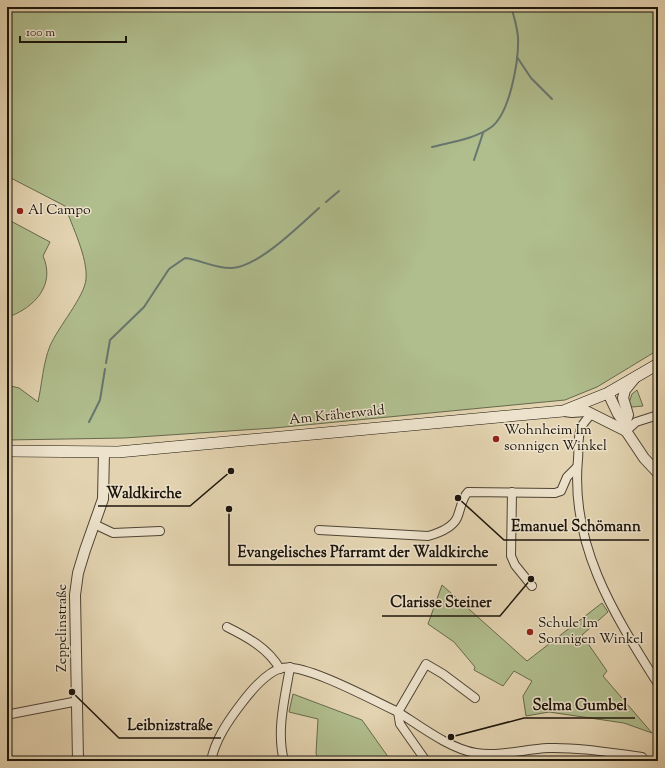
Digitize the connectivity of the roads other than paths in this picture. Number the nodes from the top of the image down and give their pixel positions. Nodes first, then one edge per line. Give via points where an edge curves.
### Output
1 (658, 364) edge
2 (634, 378) junction
3 (608, 393) junction
4 (592, 400) junction
5 (564, 411) junction
6 (591, 414) junction
7 (658, 415) edge
8 (625, 427) junction
9 (7, 451) edge
10 (104, 452) junction
11 (577, 467) junction
12 (658, 473) edge
13 (512, 492) junction
14 (94, 524) junction
15 (319, 530) dead end
16 (160, 531) dead end
17 (532, 586) dead end
18 (227, 627) dead end
19 (290, 667) junction
20 (280, 669) junction
21 (658, 684) edge
22 (474, 698) dead end
23 (78, 701) junction
24 (398, 712) junction
25 (11, 714) dead end
26 (642, 757) dead end
27 (78, 761) edge
28 (211, 761) edge
29 (284, 761) edge
30 (426, 761) edge

1 - 2 main road, Am Kräherwald
2 - 3 main road, Am Kräherwald
2 - 8 street via 625,390 623,398 628,415
3 - 4 main road, Am Kräherwald
3 - 8 street
4 - 5 main road, Am Kräherwald
4 - 6 street via 588,406
5 - 6 street via 582,410
5 - 10 main road, Am Kräherwald via 183,447
6 - 8 street
6 - 11 street via 581,427
7 - 8 street
8 - 12 street via 644,458
9 - 10 main road, Am Kräherwald
10 - 14 street, Zeppelinstraße via 103,499
11 - 13 street via 567,478 561,491
11 - 21 street via 581,520 594,566 611,608
13 - 15 street via 468,492 453,523 441,532 428,536
13 - 17 street via 511,556
14 - 16 street via 113,533
14 - 23 street, Zeppelinstraße via 78,573 75,594
18 - 20 street via 249,638 274,658
19 - 20 street
19 - 24 street via 320,676
19 - 29 street via 280,731
20 - 28 street via 255,688 229,720
22 - 24 street via 426,664
23 - 25 street
23 - 27 street, Zeppelinstraße
24 - 26 street via 456,746 476,753 549,748 593,750
24 - 30 street via 400,724

